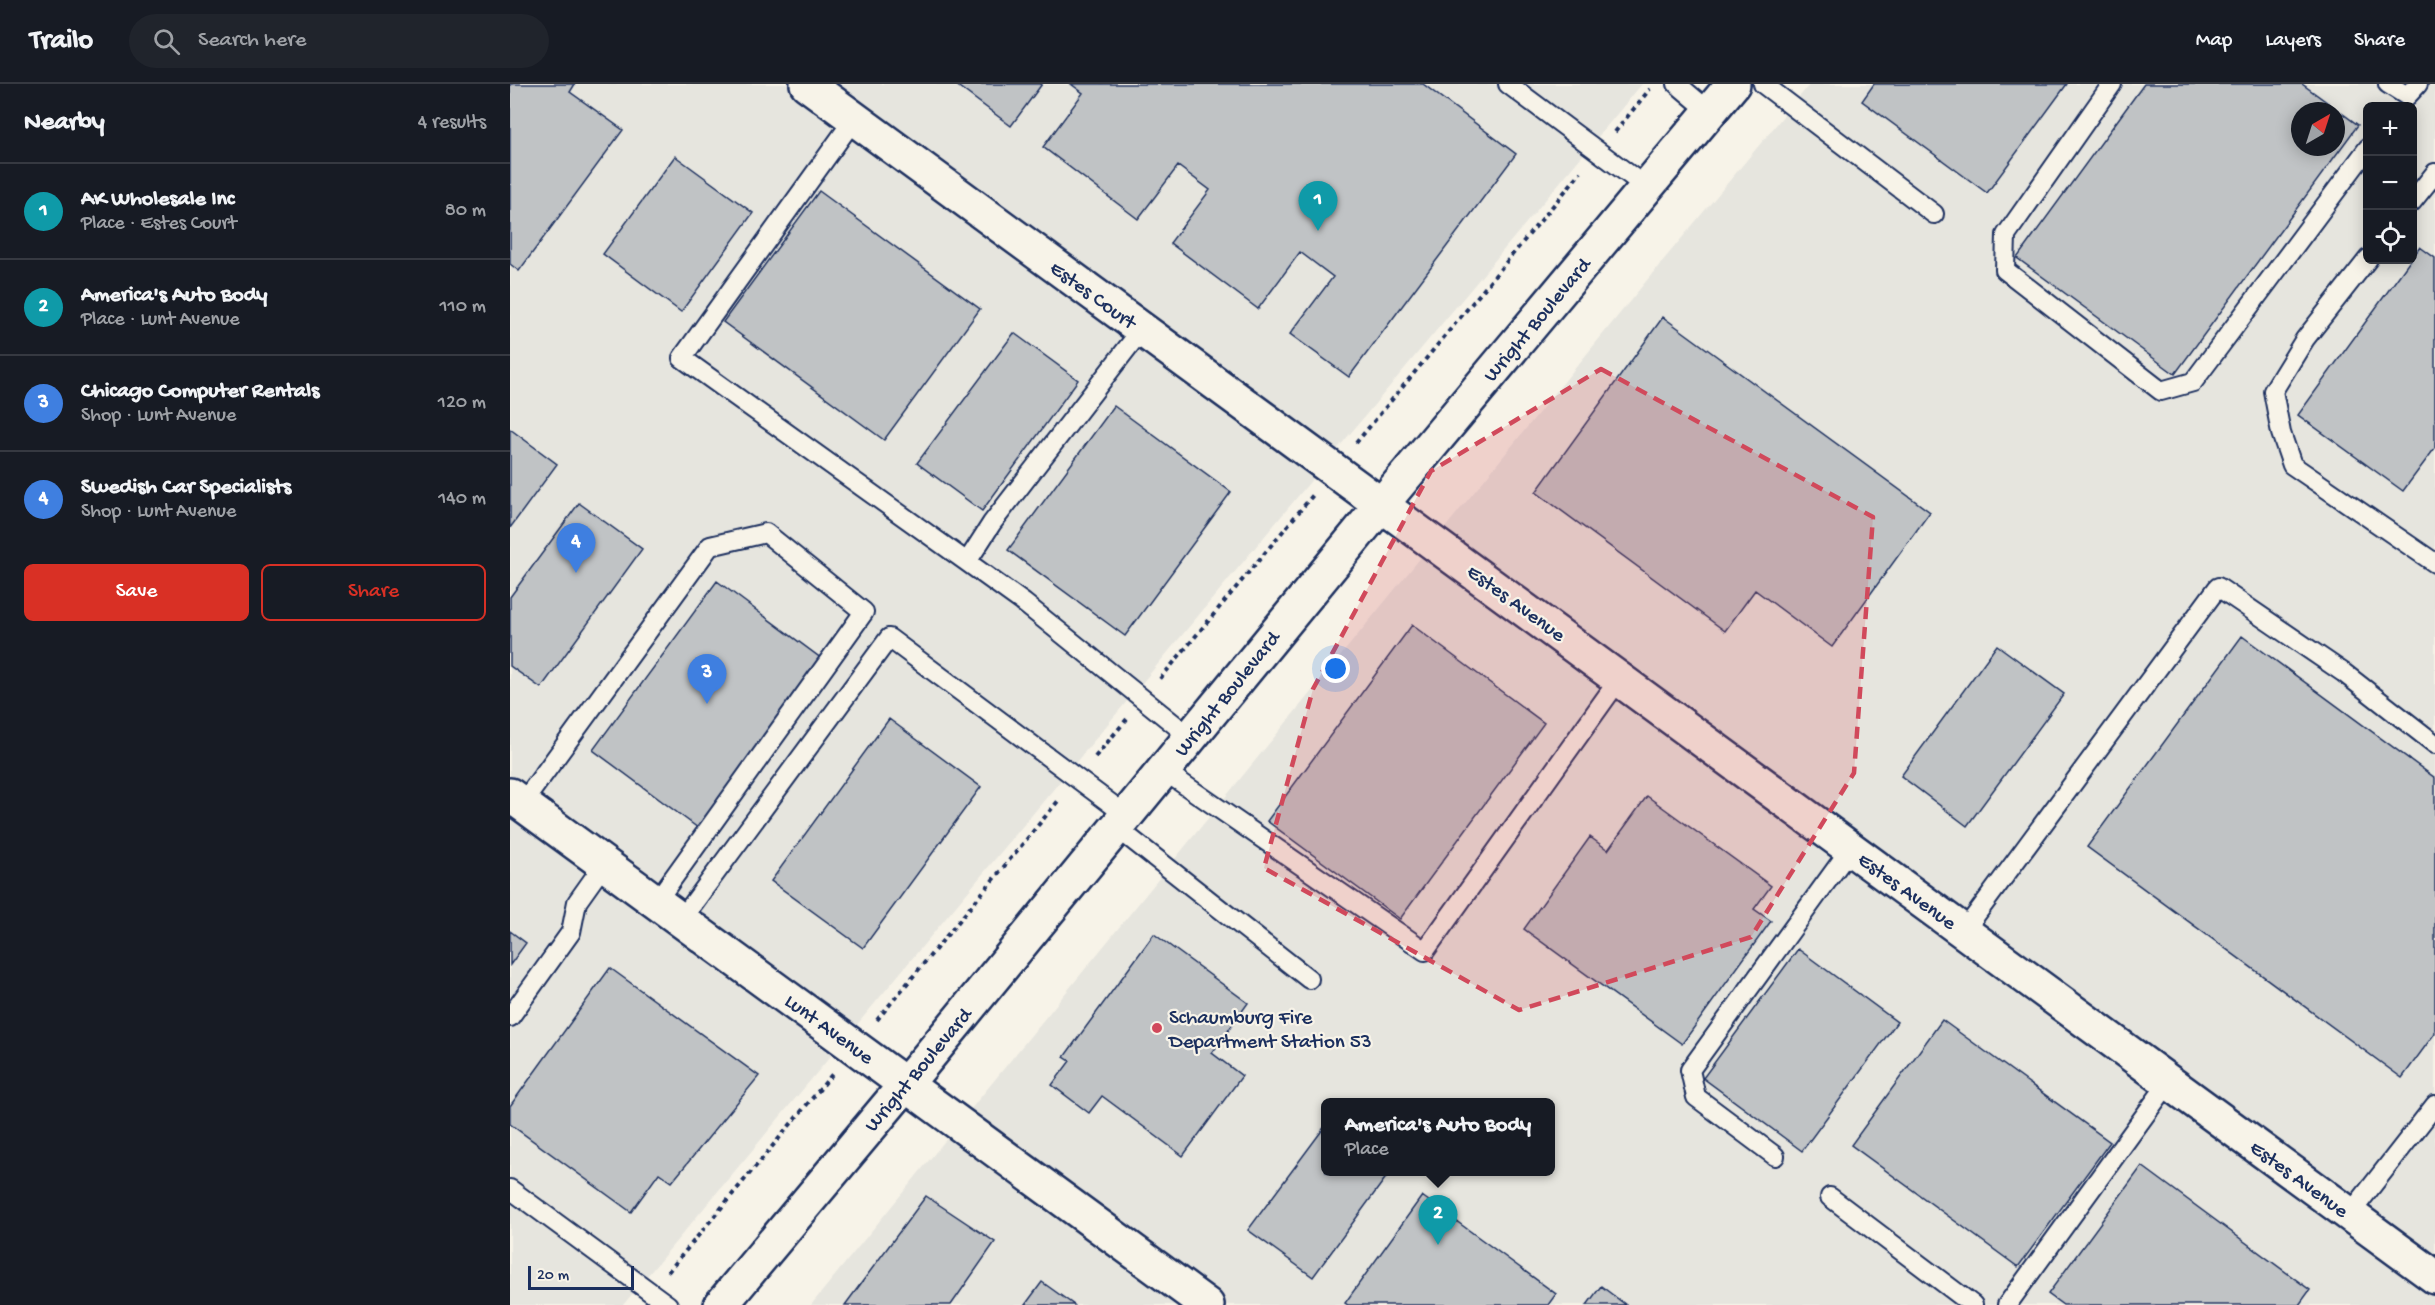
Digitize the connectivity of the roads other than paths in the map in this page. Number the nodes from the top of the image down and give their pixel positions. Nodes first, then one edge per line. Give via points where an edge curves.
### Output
1 (1508, 84) edge
2 (1677, 84) edge
3 (1733, 84) edge
4 (1763, 84) edge
5 (2112, 84) edge
6 (2388, 84) edge
7 (822, 88) edge
8 (2408, 95) edge
9 (1710, 112) junction
10 (854, 119) junction
11 (2363, 153) edge
12 (2435, 173) edge
13 (1647, 187) junction
14 (2417, 196) edge
15 (1934, 214) dead end
16 (2363, 264) edge
17 (1142, 328) junction
18 (1382, 504) junction
19 (967, 562) junction
20 (2435, 563) edge
21 (1620, 678) junction
22 (1190, 737) junction
23 (2435, 744) edge
24 (1164, 770) junction
25 (516, 800) edge
26 (1121, 821) junction
27 (1851, 848) junction
28 (604, 864) junction
29 (668, 911) junction
30 (1964, 931) junction
31 (1309, 979) dead end
32 (510, 1017) edge
33 (2169, 1082) junction
34 (906, 1083) junction
35 (2435, 1106) edge
36 (1774, 1156) dead end
37 (510, 1189) edge
38 (1830, 1197) dead end
39 (2350, 1214) junction
40 (2435, 1277) edge
41 (668, 1305) edge
42 (721, 1305) edge
43 (1207, 1305) edge
44 (1973, 1305) edge
45 (2007, 1305) edge

1 - 13 lane
2 - 9 lane
3 - 9 street, Wright Boulevard
4 - 15 lane
5 - 11 lane via 2006,235 2005,270 2161,391 2193,382
6 - 8 lane
7 - 10 street, Estes Court
9 - 13 street, Wright Boulevard
10 - 17 street, Estes Court
10 - 19 lane via 682,358
12 - 14 lane
13 - 18 street, Wright Boulevard
16 - 20 lane via 2304,339 2273,391 2281,433 2292,465
17 - 18 street, Estes Court
17 - 19 lane via 992,523
18 - 21 street, Estes Avenue
18 - 22 street, Wright Boulevard
19 - 22 lane
21 - 24 lane via 1425,951
21 - 27 street, Estes Avenue
22 - 24 street, Wright Boulevard
23 - 30 lane via 2344,673 2218,587
24 - 26 street, Wright Boulevard
25 - 28 street, Lunt Avenue
25 - 29 lane via 710,546 766,533 864,612
26 - 29 lane via 889,638
26 - 31 lane
26 - 34 street, Wright Boulevard
27 - 30 street, Estes Avenue
27 - 36 lane via 1690,1070 1695,1097
28 - 29 street, Lunt Avenue
28 - 32 lane via 577,902 571,932
29 - 34 street, Lunt Avenue
30 - 33 street, Estes Avenue
33 - 39 street, Estes Avenue
33 - 45 lane
34 - 42 street, Wright Boulevard
34 - 43 street, Lunt Avenue
35 - 39 lane
37 - 41 lane
38 - 44 lane
39 - 40 street, Estes Avenue

